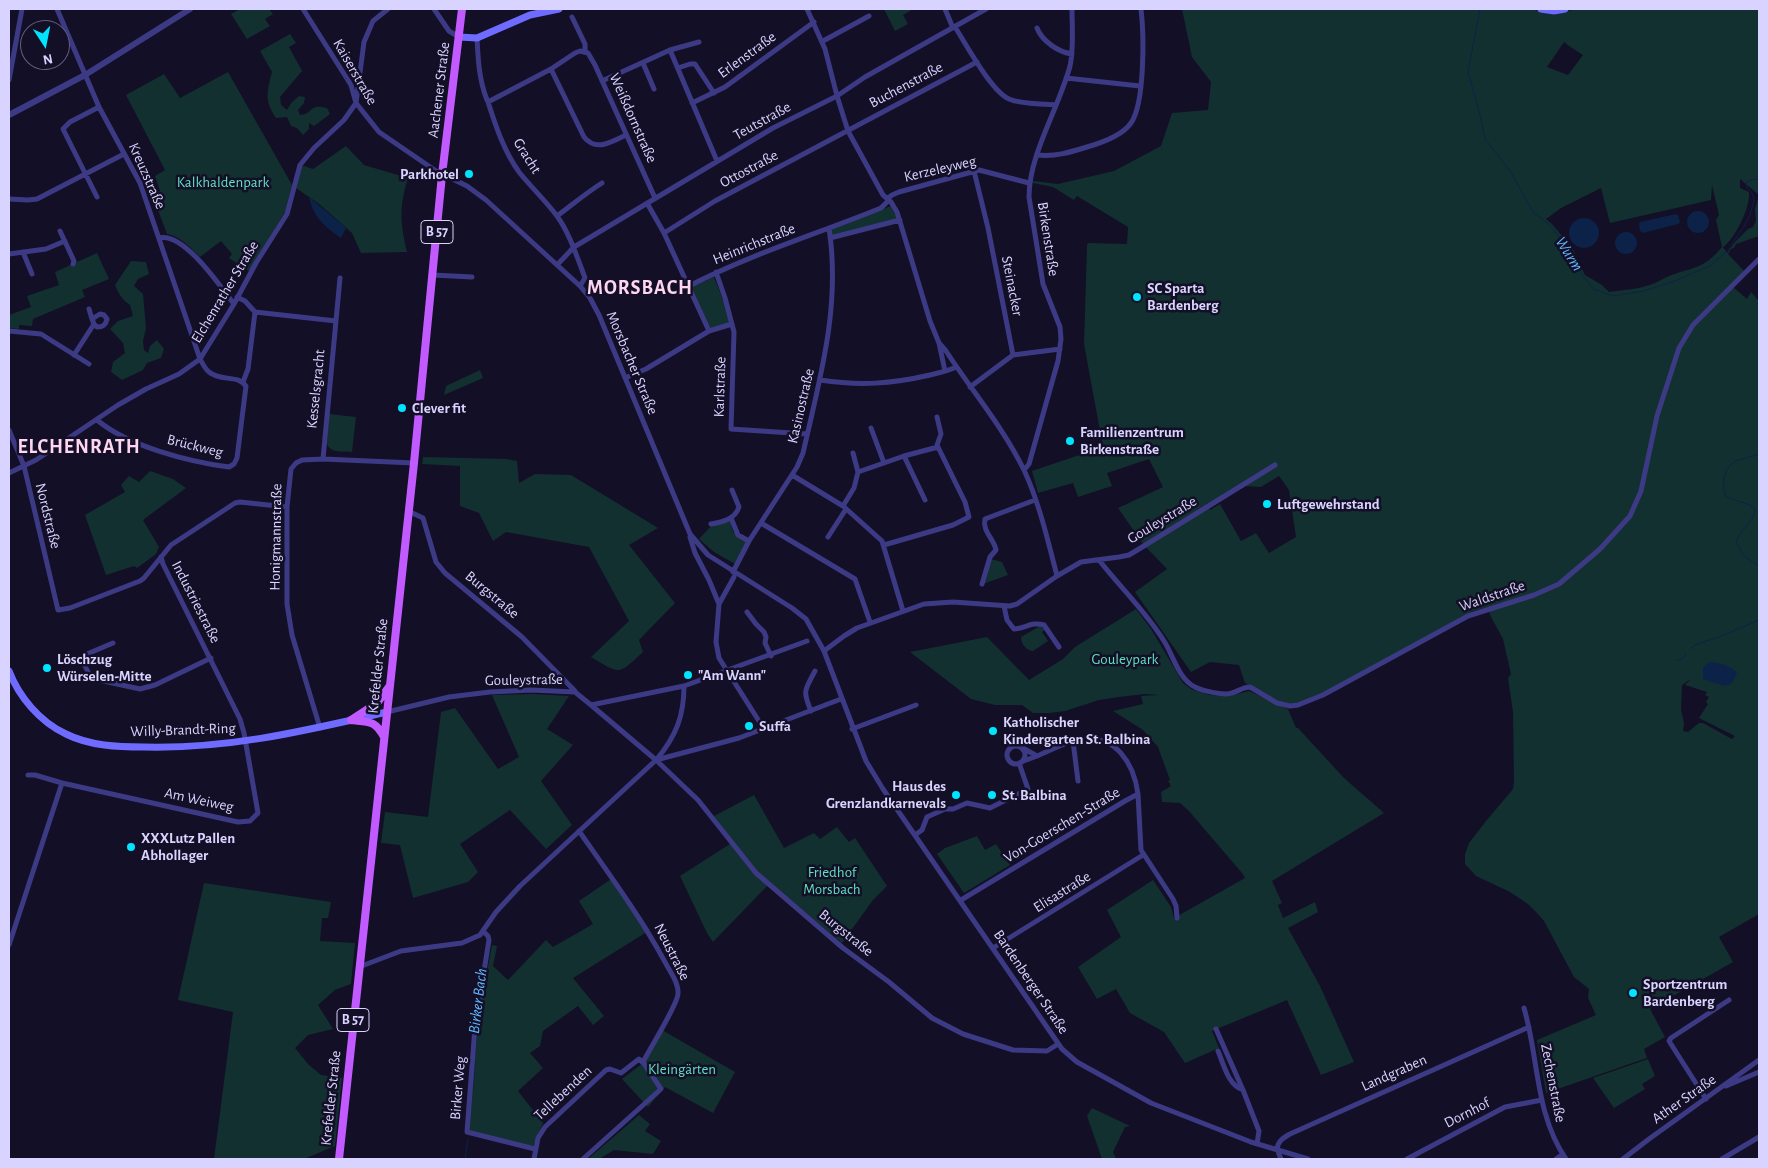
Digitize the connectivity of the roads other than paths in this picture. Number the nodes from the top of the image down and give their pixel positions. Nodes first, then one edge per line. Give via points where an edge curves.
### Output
1 (22, 9) edge
2 (57, 9) edge
3 (190, 9) edge
4 (303, 9) edge
5 (388, 9) edge
6 (434, 9) edge
7 (462, 9) edge
8 (559, 9) edge
9 (807, 9) edge
10 (945, 9) edge
11 (986, 9) edge
12 (1072, 9) edge
13 (1141, 9) edge
14 (1541, 9) edge
15 (1564, 9) edge
16 (869, 16) dead end
17 (572, 17) dead end
18 (814, 22) junction
19 (954, 27) junction
20 (1037, 28) dead end
21 (459, 37) junction
22 (477, 38) junction
23 (823, 41) junction
24 (699, 42) dead end
25 (670, 50) junction
26 (585, 51) junction
27 (1072, 54) junction
28 (977, 62) junction
29 (643, 63) junction
30 (678, 68) junction
31 (551, 69) junction
32 (84, 75) junction
33 (1066, 78) junction
34 (9, 80) edge
35 (602, 81) junction
36 (1140, 86) junction
37 (654, 89) dead end
38 (714, 92) junction
39 (837, 96) junction
40 (487, 101) junction
41 (692, 102) junction
42 (356, 103) junction
43 (1056, 105) junction
44 (100, 107) junction
45 (9, 115) edge
46 (848, 131) junction
47 (626, 135) junction
48 (124, 154) junction
49 (1038, 154) junction
50 (717, 161) junction
51 (974, 171) junction
52 (85, 174) junction
53 (442, 175) junction
54 (602, 183) dead end
55 (1029, 183) junction
56 (97, 197) dead end
57 (655, 198) junction
58 (9, 199) edge
59 (888, 200) junction
60 (647, 203) junction
61 (557, 216) junction
62 (900, 220) junction
63 (829, 228) junction
64 (60, 231) dead end
65 (664, 233) junction
66 (159, 238) junction
67 (830, 238) junction
68 (65, 241) junction
69 (574, 248) junction
70 (24, 252) junction
71 (9, 254) edge
72 (1759, 259) edge
73 (73, 264) dead end
74 (557, 265) junction
75 (716, 272) junction
76 (32, 274) dead end
77 (433, 275) junction
78 (472, 277) dead end
79 (340, 278) dead end
80 (580, 286) junction
81 (689, 286) junction
82 (237, 297) junction
83 (234, 304) junction
84 (89, 309) dead end
85 (255, 312) junction
86 (336, 321) junction
87 (732, 324) junction
88 (9, 332) edge
89 (709, 332) junction
90 (939, 343) junction
91 (1060, 349) junction
92 (74, 355) junction
93 (1013, 355) junction
94 (200, 359) junction
95 (89, 364) dead end
96 (956, 367) junction
97 (945, 371) junction
98 (625, 378) junction
99 (820, 380) junction
100 (242, 382) junction
101 (970, 387) junction
102 (937, 417) dead end
103 (97, 420) junction
104 (871, 428) dead end
105 (9, 430) edge
106 (807, 434) junction
107 (938, 447) junction
108 (853, 453) dead end
109 (904, 456) junction
110 (323, 459) junction
111 (414, 463) junction
112 (884, 463) junction
113 (1275, 465) dead end
114 (24, 466) junction
115 (1024, 470) junction
116 (858, 472) junction
117 (9, 473) edge
118 (792, 475) junction
119 (732, 490) dead end
120 (925, 500) dead end
121 (1035, 500) junction
122 (286, 507) junction
123 (844, 508) junction
124 (408, 511) junction
125 (731, 518) junction
126 (761, 523) junction
127 (711, 524) dead end
128 (690, 534) junction
129 (828, 538) dead end
130 (749, 541) junction
131 (884, 546) junction
132 (708, 556) joint
133 (161, 557) junction
134 (1099, 560) junction
135 (733, 574) junction
136 (1057, 576) junction
137 (982, 584) dead end
138 (1004, 606) junction
139 (718, 607) junction
140 (903, 611) junction
141 (747, 612) dead end
142 (870, 622) junction
143 (807, 641) dead end
144 (113, 643) dead end
145 (1059, 647) dead end
146 (824, 651) junction
147 (771, 656) junction
148 (211, 658) junction
149 (9, 671) edge
150 (726, 671) junction
151 (815, 671) dead end
152 (390, 685) junction
153 (684, 686) junction
154 (575, 692) junction
155 (841, 699) junction
156 (591, 705) junction
157 (916, 705) dead end
158 (811, 711) junction
159 (388, 712) junction
160 (352, 720) junction
161 (320, 728) junction
162 (852, 729) junction
163 (764, 730) junction
164 (384, 737) junction
165 (1073, 741) junction
166 (246, 742) junction
167 (1021, 747) junction
168 (1037, 756) junction
169 (656, 760) junction
170 (1020, 763) junction
171 (28, 775) dead end
172 (1078, 782) dead end
173 (62, 783) junction
174 (1138, 794) junction
175 (578, 831) junction
176 (915, 835) junction
177 (1142, 855) junction
178 (961, 900) junction
179 (1177, 918) dead end
180 (483, 931) junction
181 (9, 945) edge
182 (993, 948) junction
183 (359, 967) junction
184 (1729, 1000) dead end
185 (1524, 1008) dead end
186 (1529, 1027) junction
187 (1216, 1030) dead end
188 (1058, 1044) junction
189 (1218, 1051) dead end
190 (1759, 1060) edge
191 (643, 1064) junction
192 (1759, 1074) edge
193 (1723, 1087) junction
194 (1243, 1090) junction
195 (1706, 1099) junction
196 (1542, 1100) junction
197 (1759, 1137) edge
198 (1257, 1144) junction
199 (535, 1149) junction
200 (1277, 1149) junction
201 (1563, 1154) junction
202 (339, 1159) edge
203 (534, 1159) edge
204 (583, 1159) edge
205 (1281, 1159) edge
206 (1308, 1159) edge
207 (1407, 1159) edge
208 (1556, 1159) edge
209 (1566, 1159) edge
210 (1623, 1159) edge
211 (1722, 1159) edge

1 - 34 street
2 - 32 street, Kreuzstraße
3 - 32 street
4 - 42 street, Kaiserstraße via 351,85
5 - 42 street via 373,21 364,42
6 - 21 street via 449,31
7 - 21 main road, Aachener Straße / B 57
8 - 22 main road via 530,15
9 - 18 street
10 - 19 street
11 - 19 street, Teutstraße
12 - 27 street, Birkenstraße
13 - 36 street via 1143,52
14 - 15 main road
16 - 23 street
17 - 26 street, Weißdornstraße
18 - 23 street
18 - 38 street, Erlenstraße via 725,88
19 - 28 street
19 - 39 street, Teutstraße
20 - 27 street via 1056,48
21 - 22 main road
21 - 53 main road, Aachener Straße / B 57
22 - 40 street, Gracht via 478,64
23 - 39 street
24 - 25 street
25 - 29 street
25 - 30 street
26 - 31 street via 575,53
26 - 35 street, Weißdornstraße
27 - 33 street, Birkenstraße
28 - 43 street via 1006,97
28 - 46 street, Buchenstraße
29 - 35 street
29 - 37 street
30 - 38 street via 695,64
30 - 41 street
31 - 40 street
31 - 47 street via 587,142 603,146
32 - 44 street, Kreuzstraße
32 - 45 street
33 - 36 street
33 - 43 street, Birkenstraße
35 - 47 street, Weißdornstraße
36 - 49 street via 1136,112 1126,129 1073,151 1052,156
38 - 41 street, Erlenstraße
39 - 46 street
39 - 50 street, Teutstraße
40 - 61 street, Gracht via 503,145 518,170
41 - 50 street
42 - 53 street, Kaiserstraße via 379,132
42 - 82 street, Elchenrather Straße via 344,120 302,161 287,214
43 - 49 street, Birkenstraße
44 - 48 street, Kreuzstraße
44 - 52 street via 63,129
46 - 59 street via 882,196
46 - 65 street, Ottostraße via 715,201
47 - 57 street, Weißdornstraße
48 - 52 street
48 - 66 street, Kreuzstraße via 140,183
49 - 55 street, Birkenstraße
50 - 57 street, Teutstraße
51 - 55 street, Kerzeleyweg
51 - 59 street, Kerzeleyweg via 899,192
51 - 93 street, Steinacker
52 - 56 street
52 - 58 street via 37,199
53 - 74 street, Morsbacher Straße via 467,186 486,200
53 - 77 main road, Krefelder Straße / B 57
54 - 61 street
55 - 91 street, Birkenstraße via 1043,284 1060,327
57 - 60 street, Teutstraße
59 - 62 street
59 - 63 street, Kerzeleyweg via 881,208
60 - 65 street
60 - 69 street, Teutstraße
61 - 69 street, Gracht
62 - 67 street
62 - 90 street
63 - 67 street, Kasinostraße
63 - 75 street, Heinrichstraße
64 - 68 street
65 - 81 street
66 - 83 street via 171,238 186,248
66 - 94 street, Kreuzstraße
67 - 99 street, Kasinostraße via 830,318
68 - 70 street via 46,249
68 - 73 street
69 - 74 street, Teutstraße
69 - 80 street, Gracht via 585,278
70 - 71 street
70 - 76 street
72 - 134 street, Waldstraße via 1693,325 1679,348 1657,416 1636,505 1600,549 1560,584 1468,616 1323,695 1290,706 1277,703 1246,686 1228,694 1194,687 1183,678 1163,639
74 - 80 street, Morsbacher Straße
75 - 81 street, Heinrichstraße
75 - 87 street, Karlstraße
77 - 78 street
77 - 111 main road, Krefelder Straße / B 57
79 - 86 street, Kesselsgracht
80 - 98 street, Morsbacher Straße via 594,305
81 - 89 street
82 - 83 street, Elchenrather Straße
82 - 85 street
83 - 94 street, Elchenrather Straße
84 - 92 street via 93,321
85 - 86 street
85 - 100 street via 248,368
86 - 110 street, Kesselsgracht
87 - 89 street
87 - 106 street, Karlstraße via 731,429
88 - 92 street via 41,334
89 - 98 street
90 - 96 street
90 - 97 street
91 - 93 street
91 - 115 street, Birkenstraße via 1029,464
92 - 95 street
93 - 101 street
94 - 100 street via 210,373
94 - 103 street, Elchenrather Straße
96 - 97 street
96 - 101 street
97 - 99 street via 871,384
98 - 128 street, Morsbacher Straße
99 - 106 street, Kasinostraße
100 - 103 street, Brückweg via 246,393 237,458 229,467 127,439 109,431
101 - 115 street
102 - 107 street via 941,434
103 - 114 street, Elchenrather Straße
104 - 112 street
105 - 114 street, Nordstraße
106 - 118 street, Kasinostraße
107 - 109 street
107 - 131 street via 969,517
108 - 116 street
109 - 112 street
109 - 120 street
110 - 111 street, Honigmannstraße
110 - 122 street, Honigmannstraße via 302,460 291,469
111 - 124 main road, Krefelder Straße / B 57
112 - 116 street
113 - 134 street, Gouleystraße via 1139,549
114 - 117 street, Elchenrather Straße
114 - 133 street, Nordstraße via 58,610 140,581
115 - 121 street
116 - 123 street
118 - 123 street
118 - 126 street, Kasinostraße
119 - 125 street via 739,507
121 - 136 street
121 - 137 street via 985,519 996,550 990,557
122 - 133 street via 235,503 171,545
122 - 161 street, Honigmannstraße via 289,621
123 - 129 street
123 - 131 street
124 - 152 main road, Krefelder Straße / B 57
124 - 154 street, Burgstraße via 423,518 435,561 445,573 522,637
125 - 127 street
125 - 130 street via 738,535
126 - 130 street, Kasinostraße
126 - 142 street via 855,579
128 - 132 street, Morsbacher Straße
128 - 139 street, Morsbacher Straße
130 - 135 street, Kasinostraße
131 - 140 street
132 - 135 street, Bardenberger Straße
133 - 148 street, Industriestraße
134 - 136 street, Gouleystraße via 1081,562
135 - 139 street, Morsbacher Straße
135 - 146 street, Bardenberger Straße via 806,619
136 - 138 street, Gouleystraße via 1017,604
138 - 140 street, Gouleystraße via 937,602
138 - 145 street via 1007,620 1014,629 1033,623 1044,624
139 - 150 street, Morsbacher Straße via 716,642
140 - 142 street, Gouleystraße
141 - 147 street via 764,632
142 - 146 street, Gouleystraße
143 - 147 street
144 - 148 street, Industriestraße via 87,654 82,660 88,674 99,680 140,689
146 - 155 street, Bardenberger Straße
147 - 150 street
148 - 166 street, Industriestraße via 240,719
149 - 166 main road, Willy-Brandt-Ring via 25,701 35,711 50,725 85,742 170,748
150 - 153 street
150 - 163 street, Morsbacher Straße
151 - 158 street via 805,691
152 - 159 main road, Krefelder Straße / B 57
152 - 160 main road via 377,703
153 - 156 street
153 - 169 street via 684,703 675,734
154 - 156 street, Gouleystraße
154 - 159 street, Gouleystraße via 490,692 449,697
155 - 158 street
155 - 162 street, Bardenberger Straße
156 - 169 street, Burgstraße
157 - 162 street
158 - 163 street
159 - 160 main road, Willy-Brandt-Ring
159 - 164 main road, Krefelder Straße / B 57
160 - 161 main road, Willy-Brandt-Ring
160 - 164 main road via 377,724
161 - 166 main road, Willy-Brandt-Ring
162 - 176 street, Bardenberger Straße via 866,761
163 - 169 street
164 - 183 main road, Krefelder Straße / B 57
165 - 168 street
165 - 172 street
165 - 174 street via 1101,741 1119,750 1130,766
166 - 173 street, Am Weiweg via 258,813 250,821 230,820
167 - 168 street
167 - 170 street via 1025,756
167 - 170 street via 1012,746 1006,753 1010,762
168 - 170 street
169 - 175 street
169 - 188 street, Burgstraße via 698,800 756,873 932,1018 962,1034 1013,1050 1047,1052
170 - 176 street via 1028,788 990,808 967,803 945,809 927,817 922,830
171 - 173 street, Am Weiweg
173 - 181 street
174 - 177 street, Von-Goerschen-Straße
174 - 178 street, Von-Goerschen-Straße
175 - 180 street via 503,903
175 - 191 street, Neustraße via 649,933 678,988 677,998
176 - 178 street, Bardenberger Straße
177 - 179 street, Von-Goerschen-Straße via 1173,899
177 - 182 street, Elisastraße
178 - 182 street, Bardenberger Straße
180 - 183 street via 468,941 401,951
180 - 199 street, Birker Weg via 489,940 475,1027 467,1132
182 - 188 street, Bardenberger Straße
183 - 202 main road, Krefelder Straße / B 57
184 - 195 street via 1669,1041
185 - 186 street, Zechenstraße
186 - 196 street, Zechenstraße
186 - 200 street, Landgraben via 1290,1134 1281,1140
187 - 194 street
188 - 198 street, Bardenberger Straße via 1077,1062 1151,1103
189 - 194 street via 1232,1083
190 - 193 street, Ather Straße
191 - 199 street, Tellebenden via 639,1059 621,1072 606,1070 545,1126
191 - 204 street via 661,1089
192 - 193 street
193 - 195 street, Ather Straße
194 - 198 street via 1259,1131
195 - 210 street, Ather Straße
196 - 201 street, Zechenstraße via 1550,1130
196 - 207 street, Dornhof via 1504,1107
197 - 211 street
198 - 200 street, Bardenberger Straße
199 - 203 street, Tellebenden
200 - 205 street
200 - 206 street, Bardenberger Straße
201 - 208 street
201 - 209 street, Zechenstraße

